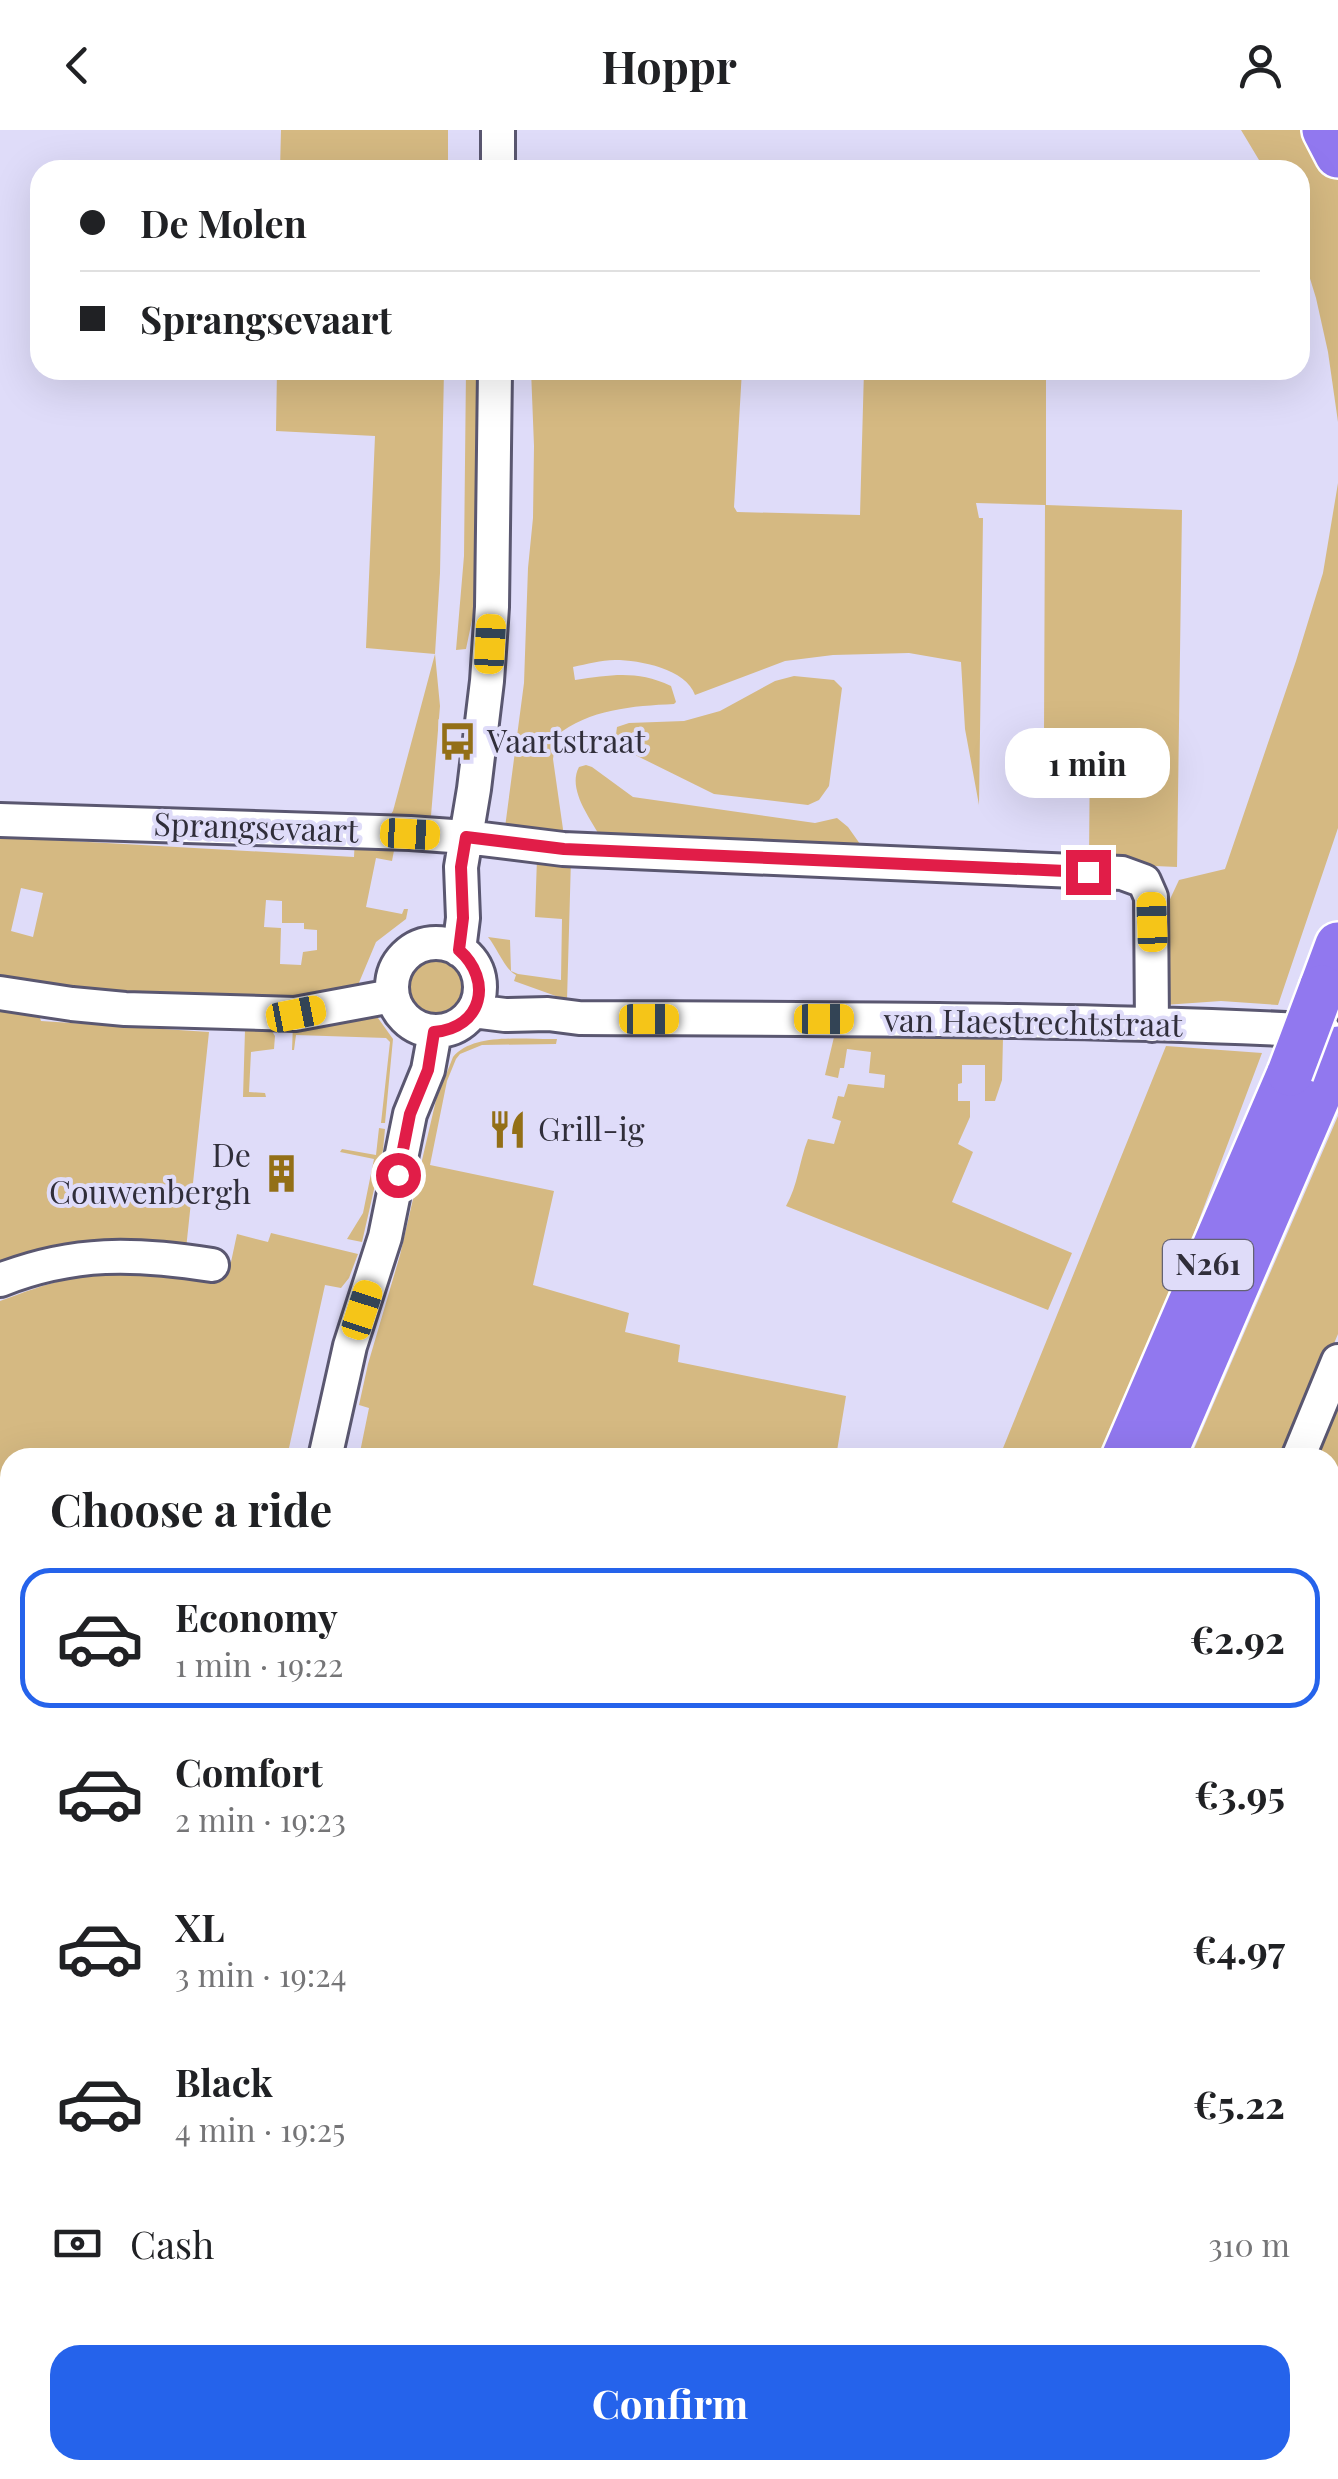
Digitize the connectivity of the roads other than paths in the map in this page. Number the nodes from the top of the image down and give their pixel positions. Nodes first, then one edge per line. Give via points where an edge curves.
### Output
1 (498, 130) edge
2 (1325, 130) edge
3 (1338, 155) edge
4 (498, 160) edge
5 (495, 380) edge
6 (0, 820) edge
7 (463, 852) junction
8 (1338, 945) edge
9 (447, 946) junction
10 (0, 993) edge
11 (392, 996) junction
12 (477, 999) junction
13 (1152, 1025) junction
14 (425, 1029) junction
15 (1338, 1032) edge
16 (1319, 1066) edge
17 (212, 1265) dead end
18 (0, 1280) edge
19 (1338, 1361) edge
20 (327, 1448) edge
21 (1129, 1448) edge
22 (1166, 1448) edge
23 (1302, 1448) edge
24 (0, 1740) edge
25 (0, 1774) edge

1 - 4 street
2 - 3 highway
5 - 7 street via 490,644
6 - 7 street, Sprangsevaart via 311,829
7 - 9 street via 463,918
7 - 13 street, Sprangsevaart via 564,849 1122,873 1144,881 1151,897
8 - 16 highway, N261, bridge via 1322,988
9 - 11 street via 410,951 391,983
9 - 12 street via 478,973
10 - 11 street via 125,1009 296,1014
11 - 14 street via 400,1014
12 - 13 street, van Haestrechtstraat via 505,1016
12 - 14 street via 457,1026
13 - 15 street, van Haestrechtstraat
14 - 20 street via 428,1070 410,1114 385,1236
16 - 21 highway, N261
16 - 22 highway, N261
17 - 18 street via 116,1256 69,1260
19 - 23 street
24 - 25 street

